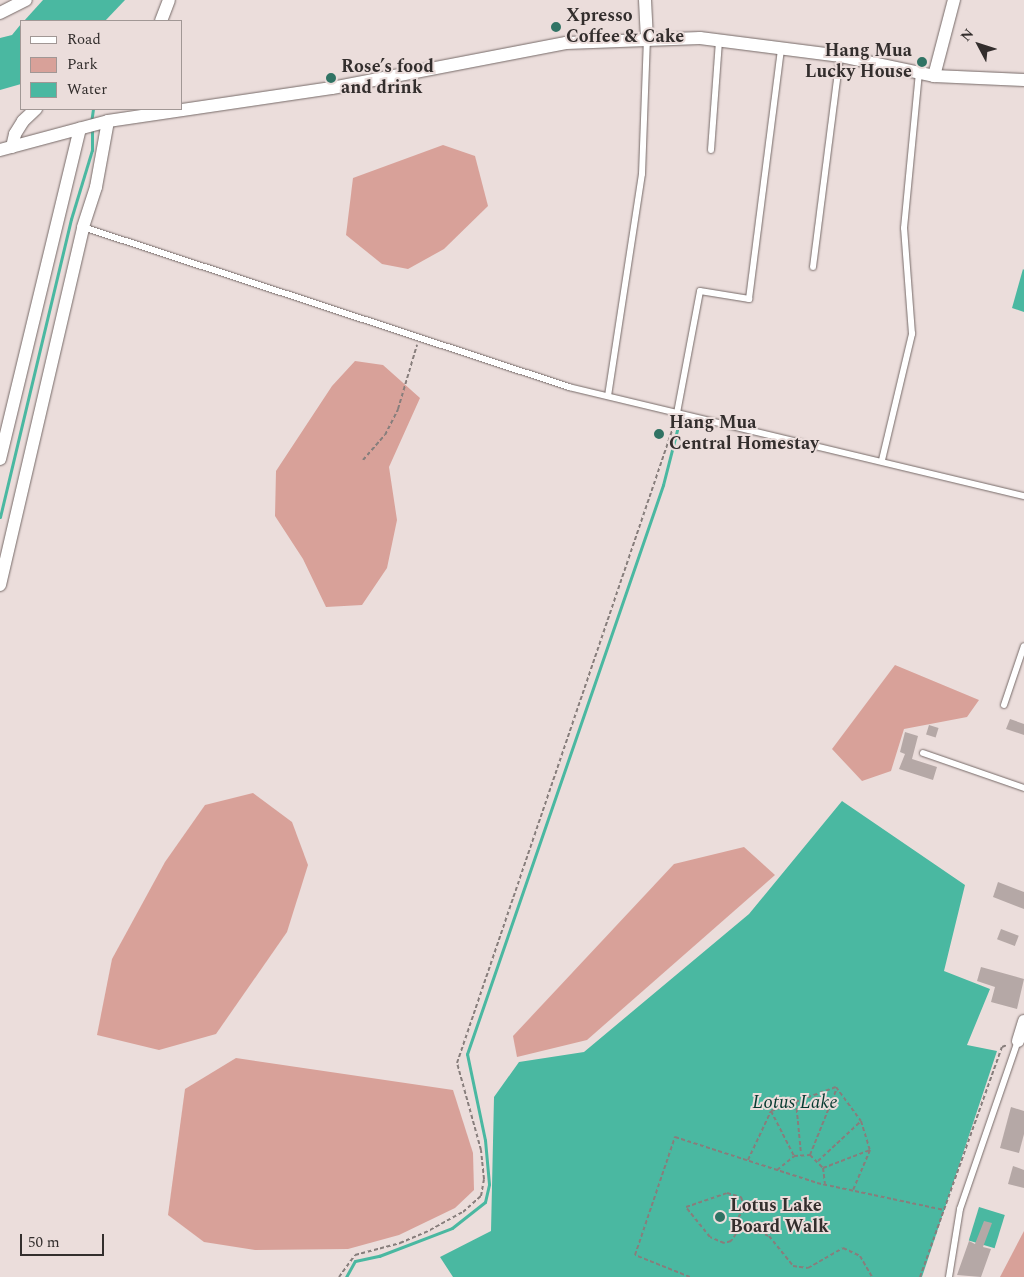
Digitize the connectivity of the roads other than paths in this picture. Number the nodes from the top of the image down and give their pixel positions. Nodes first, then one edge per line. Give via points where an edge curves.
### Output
1 (26, 0) edge
2 (169, 0) edge
3 (645, 0) edge
4 (954, 0) edge
5 (0, 14) edge
6 (160, 20) edge
7 (647, 40) junction
8 (718, 40) junction
9 (781, 48) junction
10 (840, 56) junction
11 (920, 72) junction
12 (934, 76) junction
13 (1024, 80) edge
14 (182, 109) edge
15 (35, 110) edge
16 (165, 111) edge
17 (93, 125) junction
18 (6, 149) edge
19 (711, 150) dead end
20 (83, 227) junction
21 (813, 266) dead end
22 (608, 396) junction
23 (677, 412) junction
24 (0, 459) edge
25 (882, 460) junction
26 (1024, 496) edge
27 (0, 585) edge
28 (1024, 646) edge
29 (1004, 705) dead end
30 (922, 752) dead end
31 (1024, 788) edge
32 (1024, 1022) edge
33 (1018, 1041) joint
34 (949, 1277) edge

1 - 5 street
2 - 6 street
3 - 7 street
4 - 12 street
7 - 8 street
7 - 14 street via 566,43 332,88
7 - 22 lane via 642,174
8 - 9 street
8 - 19 lane
9 - 10 street
9 - 23 lane via 749,299 700,291
10 - 11 street
10 - 21 lane
11 - 12 street
11 - 25 lane via 904,228 912,334
12 - 13 street
15 - 18 street via 23,121
16 - 17 street
17 - 18 street
17 - 20 street via 96,187
17 - 24 street
20 - 22 lane via 569,387
20 - 27 street
22 - 23 lane
23 - 25 lane via 855,457
25 - 26 lane
28 - 29 lane
30 - 31 lane
32 - 33 street
33 - 34 lane via 960,1209

